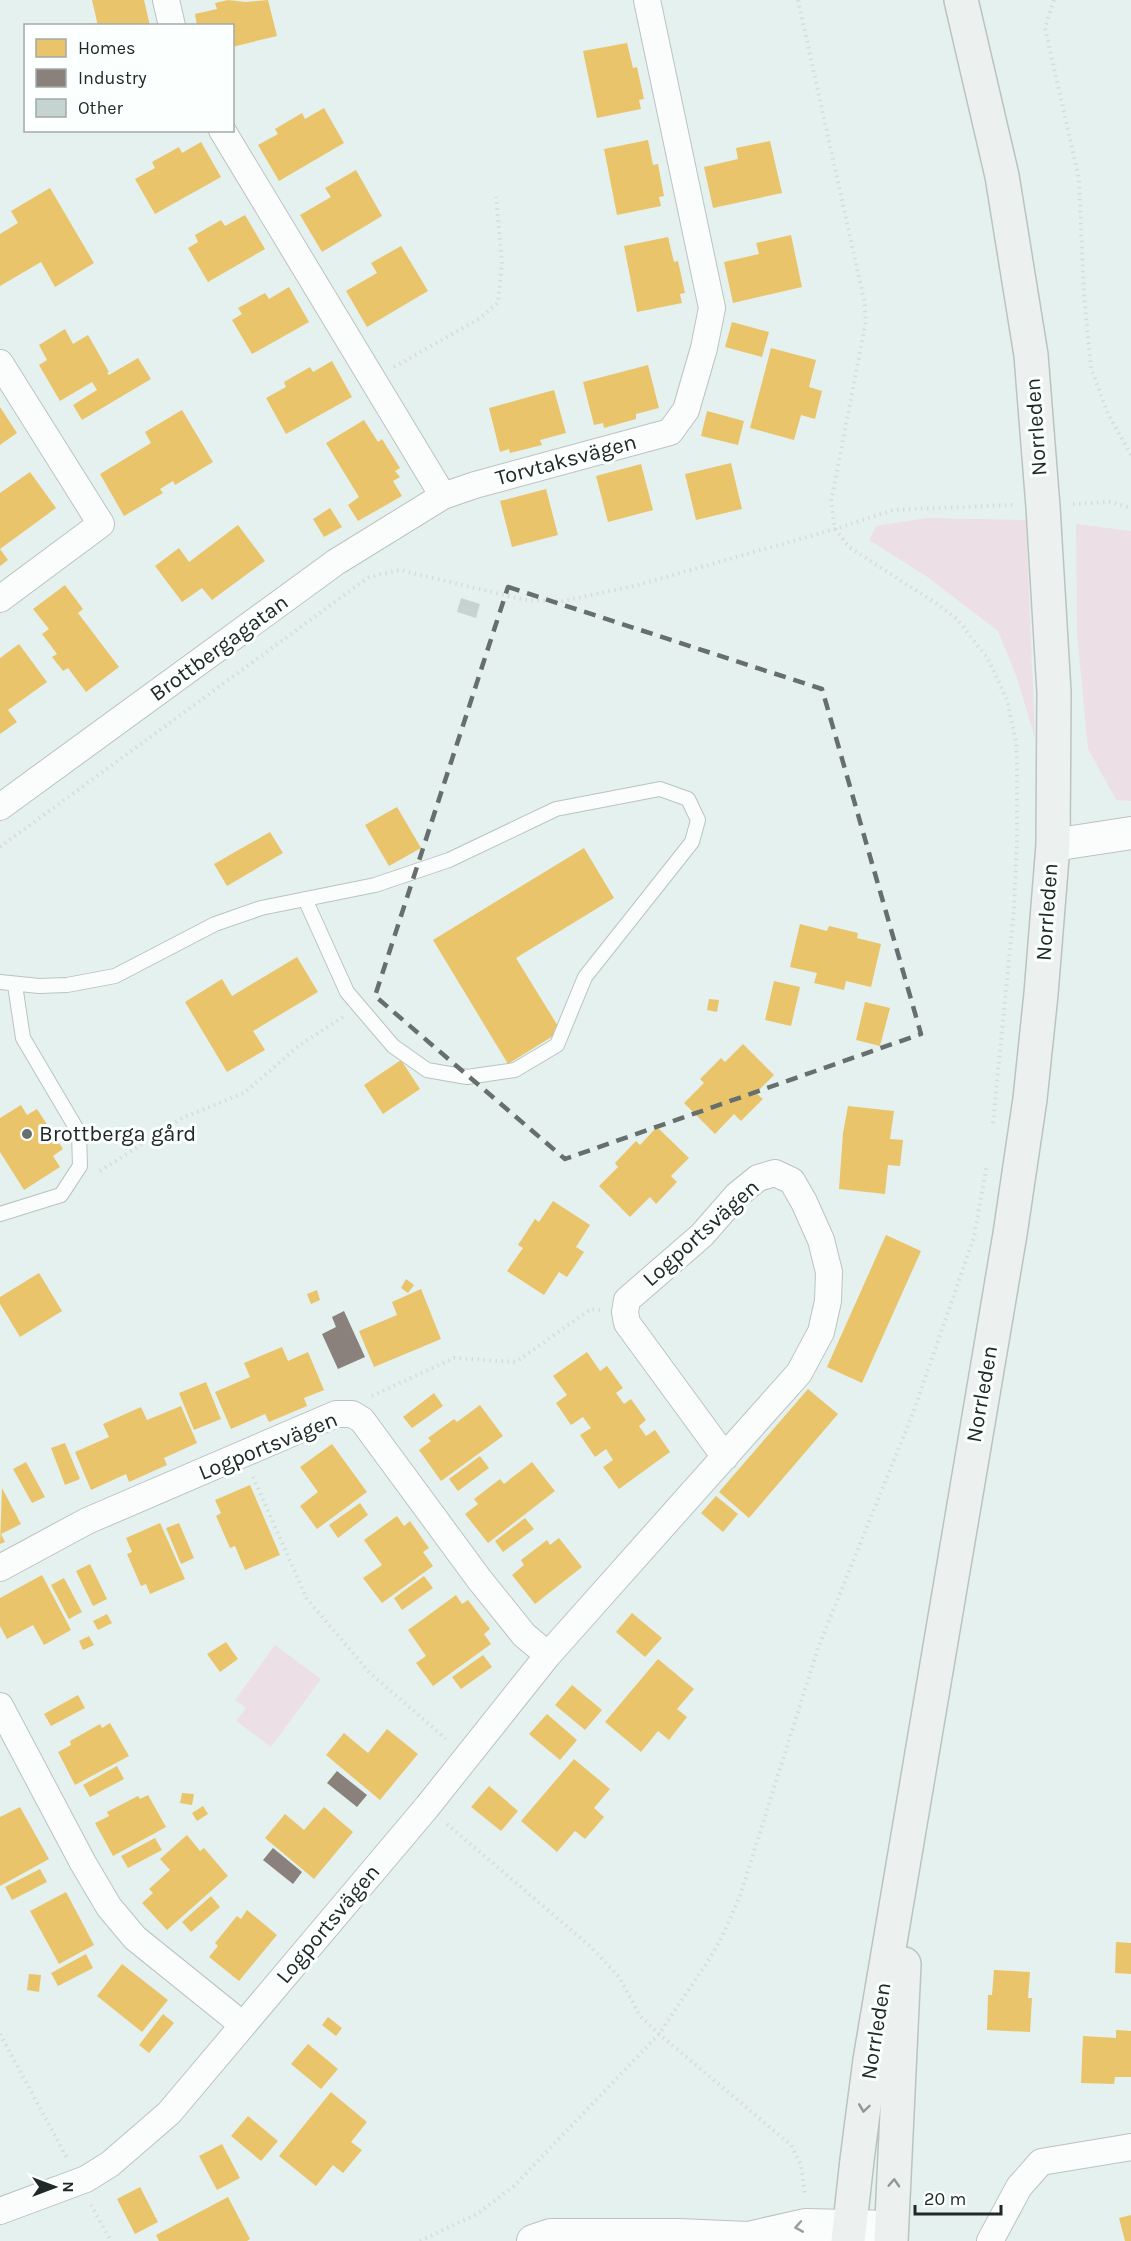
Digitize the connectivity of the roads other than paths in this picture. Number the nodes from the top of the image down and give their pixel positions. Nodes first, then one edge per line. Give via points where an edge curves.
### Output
1 (166, 0) edge
2 (647, 0) edge
3 (961, 0) edge
4 (172, 24) edge
5 (223, 132) edge
6 (0, 363) edge
7 (443, 496) junction
8 (0, 598) edge
9 (0, 807) edge
10 (1131, 833) edge
11 (1053, 845) junction
12 (305, 899) junction
13 (0, 982) edge
14 (15, 985) junction
15 (0, 1214) edge
16 (725, 1457) junction
17 (0, 1568) edge
18 (549, 1655) junction
19 (0, 1706) edge
20 (910, 1822) junction
21 (243, 2025) junction
22 (1131, 2147) edge
23 (0, 2211) edge
24 (849, 2233) edge
25 (892, 2234) edge
26 (753, 2239) edge
27 (533, 2241) edge
28 (990, 2241) edge

1 - 4 street
2 - 7 street, Torvtaksvägen via 712,308 686,410 670,432
3 - 11 main road, Norrleden via 1002,176 1031,355 1054,692
5 - 7 street
6 - 8 street via 101,525
7 - 9 street, Brottbergagatan via 336,562
10 - 11 street
11 - 20 main road, Norrleden via 1030,1099
12 - 12 lane via 375,885 449,860 556,809 660,789 688,799 698,820 692,842 585,977 557,1046 515,1070 467,1077 427,1070 393,1046 347,992
12 - 14 lane via 261,908 215,924 115,976 67,985
13 - 14 lane
14 - 15 lane via 23,1038 79,1133 80,1166 61,1195
16 - 16 street, Logportsvägen via 799,1373 821,1332 828,1301 829,1272 820,1240 792,1181 775,1173 758,1178 737,1195 702,1235 627,1300 627,1323
16 - 18 street, Logportsvägen
17 - 18 street, Logportsvägen via 87,1521 336,1414 352,1414 362,1420 518,1627
18 - 21 street, Logportsvägen
19 - 21 street via 109,1907 135,1938
20 -> 24 main road, Norrleden via 870,2060
25 -> 20 main road, Norrleden
21 - 23 street, Logportsvägen via 170,2113 110,2164 79,2181
22 - 28 street via 1041,2162 1019,2187
24 - 25 street
24 -> 26 street via 805,2225
26 - 27 street via 551,2235

